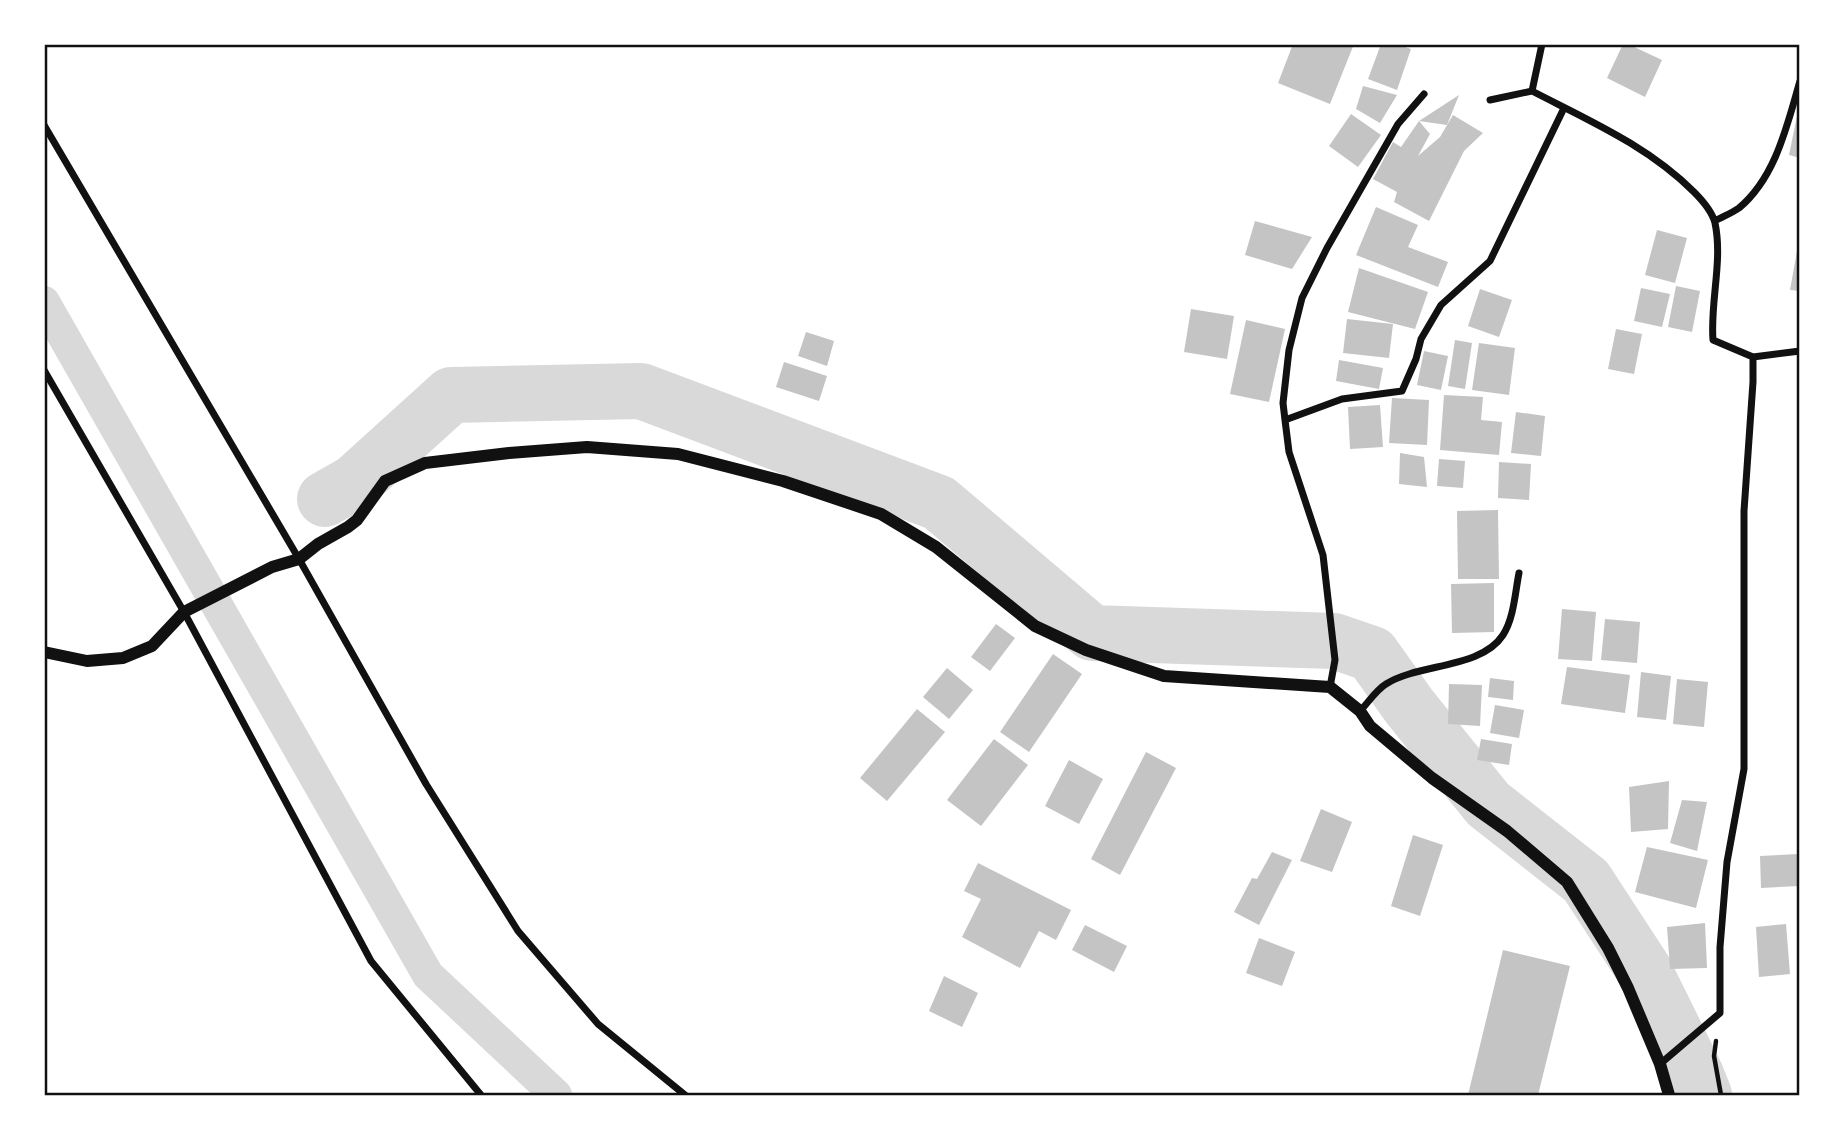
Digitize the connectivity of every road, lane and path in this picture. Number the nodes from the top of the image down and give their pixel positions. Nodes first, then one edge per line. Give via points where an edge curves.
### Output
1 (1542, 44) edge
2 (1800, 81) edge
3 (1532, 91) junction
4 (1424, 94) dead end
5 (1490, 100) dead end
6 (1564, 108) junction
7 (44, 125) edge
8 (1715, 221) junction
9 (1800, 351) edge
10 (1753, 356) junction
11 (44, 370) edge
12 (1285, 420) junction
13 (299, 559) junction
14 (1519, 573) dead end
15 (184, 612) junction
16 (44, 652) edge
17 (1330, 687) junction
18 (1360, 711) junction
19 (1720, 1013) junction
20 (1665, 1060) junction
21 (481, 1095) edge
22 (685, 1095) edge
23 (1669, 1095) edge
24 (1721, 1095) edge

1 - 3 street
2 - 8 street via 1765,177 1739,208
3 - 5 street
3 - 6 street
4 - 12 street via 1398,124 1302,298 1289,350
6 - 8 street via 1648,152 1675,173
6 - 12 street via 1490,261 1441,305 1421,339 1402,391 1342,399
7 - 13 street
8 - 10 street via 1713,340
9 - 10 street
10 - 19 street via 1744,511 1744,769 1727,862
11 - 15 street
12 - 17 street via 1289,452 1323,555 1334,634
13 - 15 street via 272,567
13 - 17 street via 357,520 385,481 425,463 587,447 678,454 783,481 881,514 936,547 1035,626 1087,650 1164,676
13 - 22 street via 426,784 518,931 598,1024
14 - 18 street via 1510,619 1493,648 1408,674 1385,685
15 - 16 street via 152,646 123,658 87,661
15 - 21 street via 371,961
17 - 18 street
18 - 20 street via 1370,726 1432,778 1507,831 1567,882 1608,948
19 - 20 street
19 - 24 path via 1714,1056
20 - 23 street

